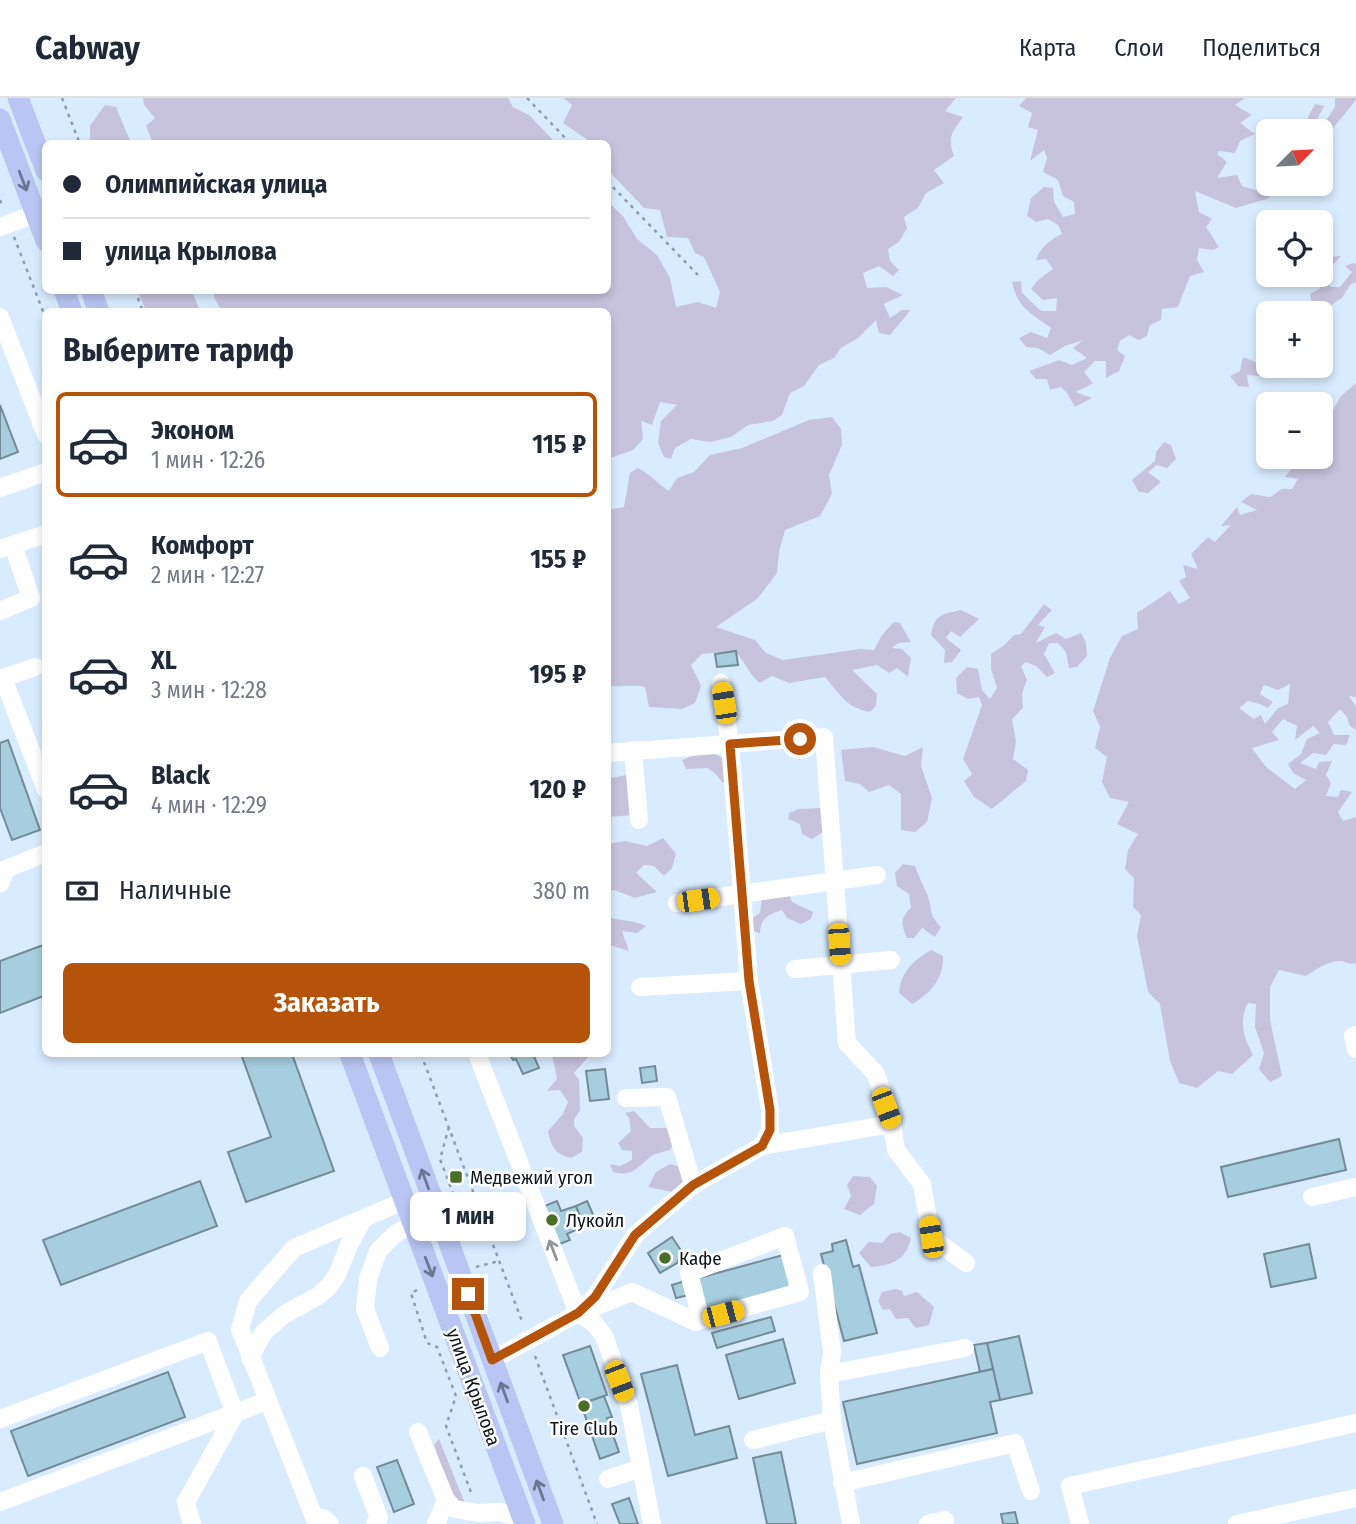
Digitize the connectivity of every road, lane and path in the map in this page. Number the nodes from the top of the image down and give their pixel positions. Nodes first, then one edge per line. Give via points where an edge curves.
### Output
1 (18, 98) edge
2 (62, 98) edge
3 (527, 98) edge
4 (0, 119) edge
5 (78, 140) edge
6 (567, 140) edge
7 (42, 161) edge
8 (611, 185) edge
9 (0, 200) edge
10 (36, 214) junction
11 (5, 225) edge
12 (42, 230) edge
13 (698, 275) dead end
14 (42, 310) edge
15 (0, 317) edge
16 (42, 425) edge
17 (42, 473) edge
18 (0, 488) edge
19 (42, 535) edge
20 (6, 547) edge
21 (0, 611) edge
22 (35, 667) dead end
23 (720, 683) dead end
24 (730, 744) junction
25 (633, 750) junction
26 (611, 753) edge
27 (42, 780) edge
28 (639, 820) dead end
29 (42, 854) edge
30 (2, 869) edge
31 (877, 875) dead end
32 (835, 881) junction
33 (740, 893) junction
34 (677, 903) dead end
35 (891, 960) dead end
36 (841, 965) junction
37 (795, 969) dead end
38 (749, 981) junction
39 (640, 987) dead end
40 (1356, 1035) edge
41 (1356, 1048) edge
42 (351, 1057) edge
43 (380, 1057) edge
44 (422, 1057) edge
45 (478, 1057) edge
46 (626, 1098) dead end
47 (892, 1124) junction
48 (449, 1127) junction
49 (762, 1146) junction
50 (693, 1185) junction
51 (1356, 1186) edge
52 (1312, 1197) dead end
53 (404, 1201) junction
54 (365, 1218) junction
55 (413, 1224) junction
56 (488, 1233) junction
57 (966, 1263) dead end
58 (822, 1273) dead end
59 (411, 1293) dead end
60 (578, 1313) junction
61 (701, 1320) junction
62 (529, 1340) junction
63 (380, 1348) dead end
64 (965, 1348) dead end
65 (250, 1359) junction
66 (492, 1360) junction
67 (829, 1374) junction
68 (267, 1401) junction
69 (235, 1414) junction
70 (0, 1419) edge
71 (832, 1420) junction
72 (1356, 1423) edge
73 (418, 1432) dead end
74 (753, 1440) dead end
75 (641, 1468) junction
76 (363, 1476) dead end
77 (608, 1479) dead end
78 (842, 1483) junction
79 (1031, 1491) dead end
80 (1356, 1499) edge
81 (446, 1500) junction
82 (0, 1502) edge
83 (478, 1513) junction
84 (524, 1521) edge
85 (192, 1524) edge
86 (330, 1524) edge
87 (375, 1524) edge
88 (436, 1524) edge
89 (553, 1524) edge
90 (597, 1524) edge
91 (652, 1524) edge
92 (851, 1524) edge
93 (1080, 1524) edge
94 (1237, 1524) edge

1 - 7 main road
2 - 5 path
3 - 6 path
4 -> 10 main road
8 - 13 path
9 - 11 path
10 - 11 street
10 - 12 main road
11 - 14 path
15 - 16 street
17 - 18 street
19 - 20 street
20 - 21 street via 31,598
22 - 27 street via 3,678
23 - 24 street
24 - 25 street
24 - 32 street via 824,737
24 - 33 street
25 - 26 street
25 - 28 street
29 - 30 street
31 - 32 street
32 - 33 street
32 - 36 street
33 - 34 street
33 - 38 street
35 - 36 street
36 - 37 street
36 - 47 street via 846,1043 876,1074
38 - 39 street
38 - 49 street via 770,1110 770,1130
40 - 41 street
42 - 53 main road, улица Крылова
66 -> 43 main road, улица Крылова
44 - 48 path
60 -> 45 street
46 - 50 street via 667,1097
47 - 49 street
47 - 57 street via 896,1150 922,1184 931,1237
48 - 56 path
48 - 56 path via 440,1159 460,1212
49 - 50 street
50 - 60 street via 635,1235 595,1297
51 - 52 street
53 - 54 street
53 - 55 main road, улица Крылова
54 - 65 street via 328,1287 264,1332
54 - 65 street via 294,1248 248,1300 240,1329
55 - 63 street via 378,1251 368,1279 365,1308
55 -> 84 main road, улица Крылова
56 - 62 path
58 - 67 street via 832,1352
59 - 83 path via 427,1343 437,1347 456,1396 446,1426
60 - 61 street via 632,1292
60 - 62 street
60 - 75 street via 604,1336 629,1405
61 - 61 street via 800,1292 785,1236 689,1273
62 - 66 street
62 - 90 path
64 - 67 street
65 - 68 street
89 -> 66 main road, улица Крылова
67 - 71 street
68 - 69 street
68 - 86 street via 314,1517
69 - 70 street via 208,1341
69 - 82 street
69 - 85 street via 186,1502
71 - 74 street
71 - 78 street
72 - 93 street via 1070,1486
73 - 81 street
75 - 77 street
75 - 91 street
76 - 87 street via 379,1518
78 - 79 street via 1015,1443
78 - 92 street
80 - 94 street
81 - 83 street via 455,1509
81 - 88 street
83 - 84 street via 500,1512

